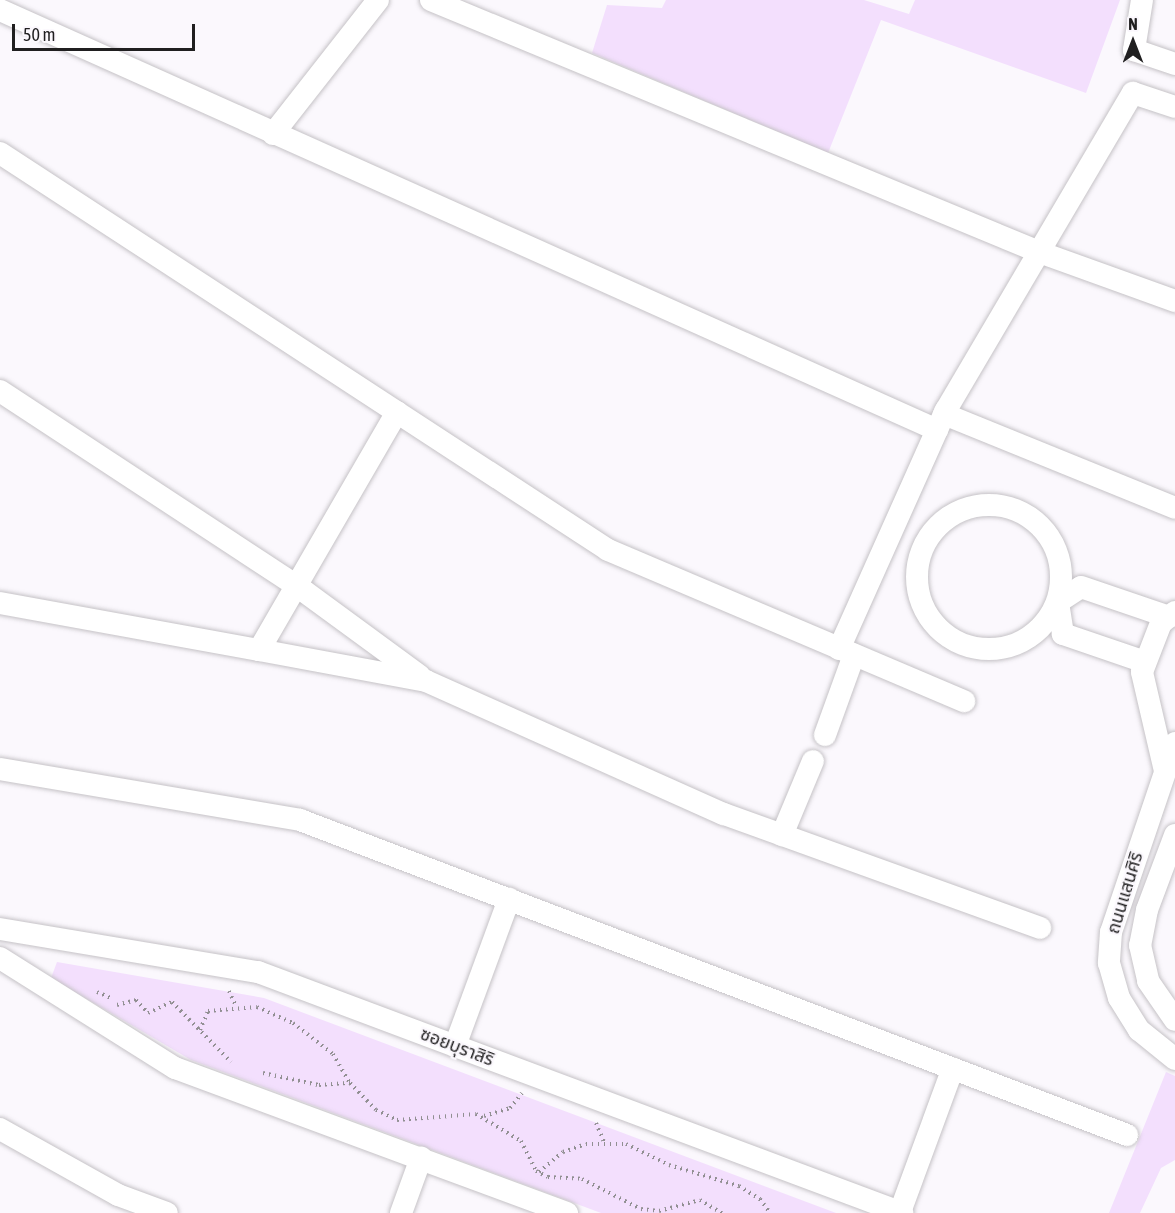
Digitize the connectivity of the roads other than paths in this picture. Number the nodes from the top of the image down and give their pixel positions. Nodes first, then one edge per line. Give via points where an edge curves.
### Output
1 (378, 0) edge
2 (431, 0) edge
3 (1142, 0) edge
4 (0, 10) edge
5 (1175, 64) edge
6 (1175, 107) edge
7 (273, 134) junction
8 (0, 153) edge
9 (1039, 252) junction
10 (1175, 301) edge
11 (0, 391) edge
12 (396, 412) junction
13 (940, 422) junction
14 (1175, 508) edge
15 (890, 537) junction
16 (923, 546) junction
17 (297, 586) junction
18 (0, 603) edge
19 (1058, 603) junction
20 (1172, 615) edge
21 (259, 650) junction
22 (847, 652) junction
23 (1145, 662) junction
24 (426, 681) junction
25 (964, 701) dead end
26 (825, 735) dead end
27 (1172, 756) edge
28 (813, 761) dead end
29 (0, 769) edge
30 (782, 835) junction
31 (1175, 835) edge
32 (509, 899) junction
33 (1040, 928) dead end
34 (0, 929) edge
35 (0, 958) edge
36 (1175, 1020) edge
37 (455, 1046) junction
38 (1175, 1059) edge
39 (953, 1068) junction
40 (0, 1129) edge
41 (1127, 1136) dead end
42 (421, 1158) junction
43 (167, 1213) edge
44 (401, 1213) edge
45 (567, 1213) edge
46 (901, 1213) edge

1 - 7 street
2 - 9 street
3 - 5 street via 1134,50
4 - 7 street
6 - 9 street via 1133,93
7 - 13 street
8 - 12 street
9 - 10 street
9 - 13 street
11 - 17 street
12 - 17 street
12 - 22 street via 608,550
13 - 14 street
13 - 15 street
15 - 16 street
15 - 22 street
16 - 19 street via 957,512 980,505 1021,512 1047,532 1059,554 1063,578
16 - 19 street via 917,568 922,603 941,632 961,644 1007,647 1038,630
17 - 21 street
17 - 24 street
18 - 21 street
19 - 20 street via 1081,587
19 - 23 street via 1063,634
20 - 23 street via 1161,623
21 - 24 street
22 - 25 street
22 - 26 street
23 - 27 street via 1142,672
24 - 30 street
27 - 38 street, ถนนแสนศิริ via 1111,932 1109,963 1119,998 1139,1030
28 - 30 street
29 - 32 street via 300,820
30 - 33 street
31 - 36 street, ถนนแสนศิริ via 1147,910 1140,945 1148,981
32 - 37 street
32 - 39 street
34 - 37 street, ซอยบุราสิริ via 258,972
35 - 42 street via 175,1068
37 - 46 street, ซอยบุราสิริ
39 - 41 street
39 - 46 street
40 - 43 street via 118,1195
42 - 44 street
42 - 45 street

